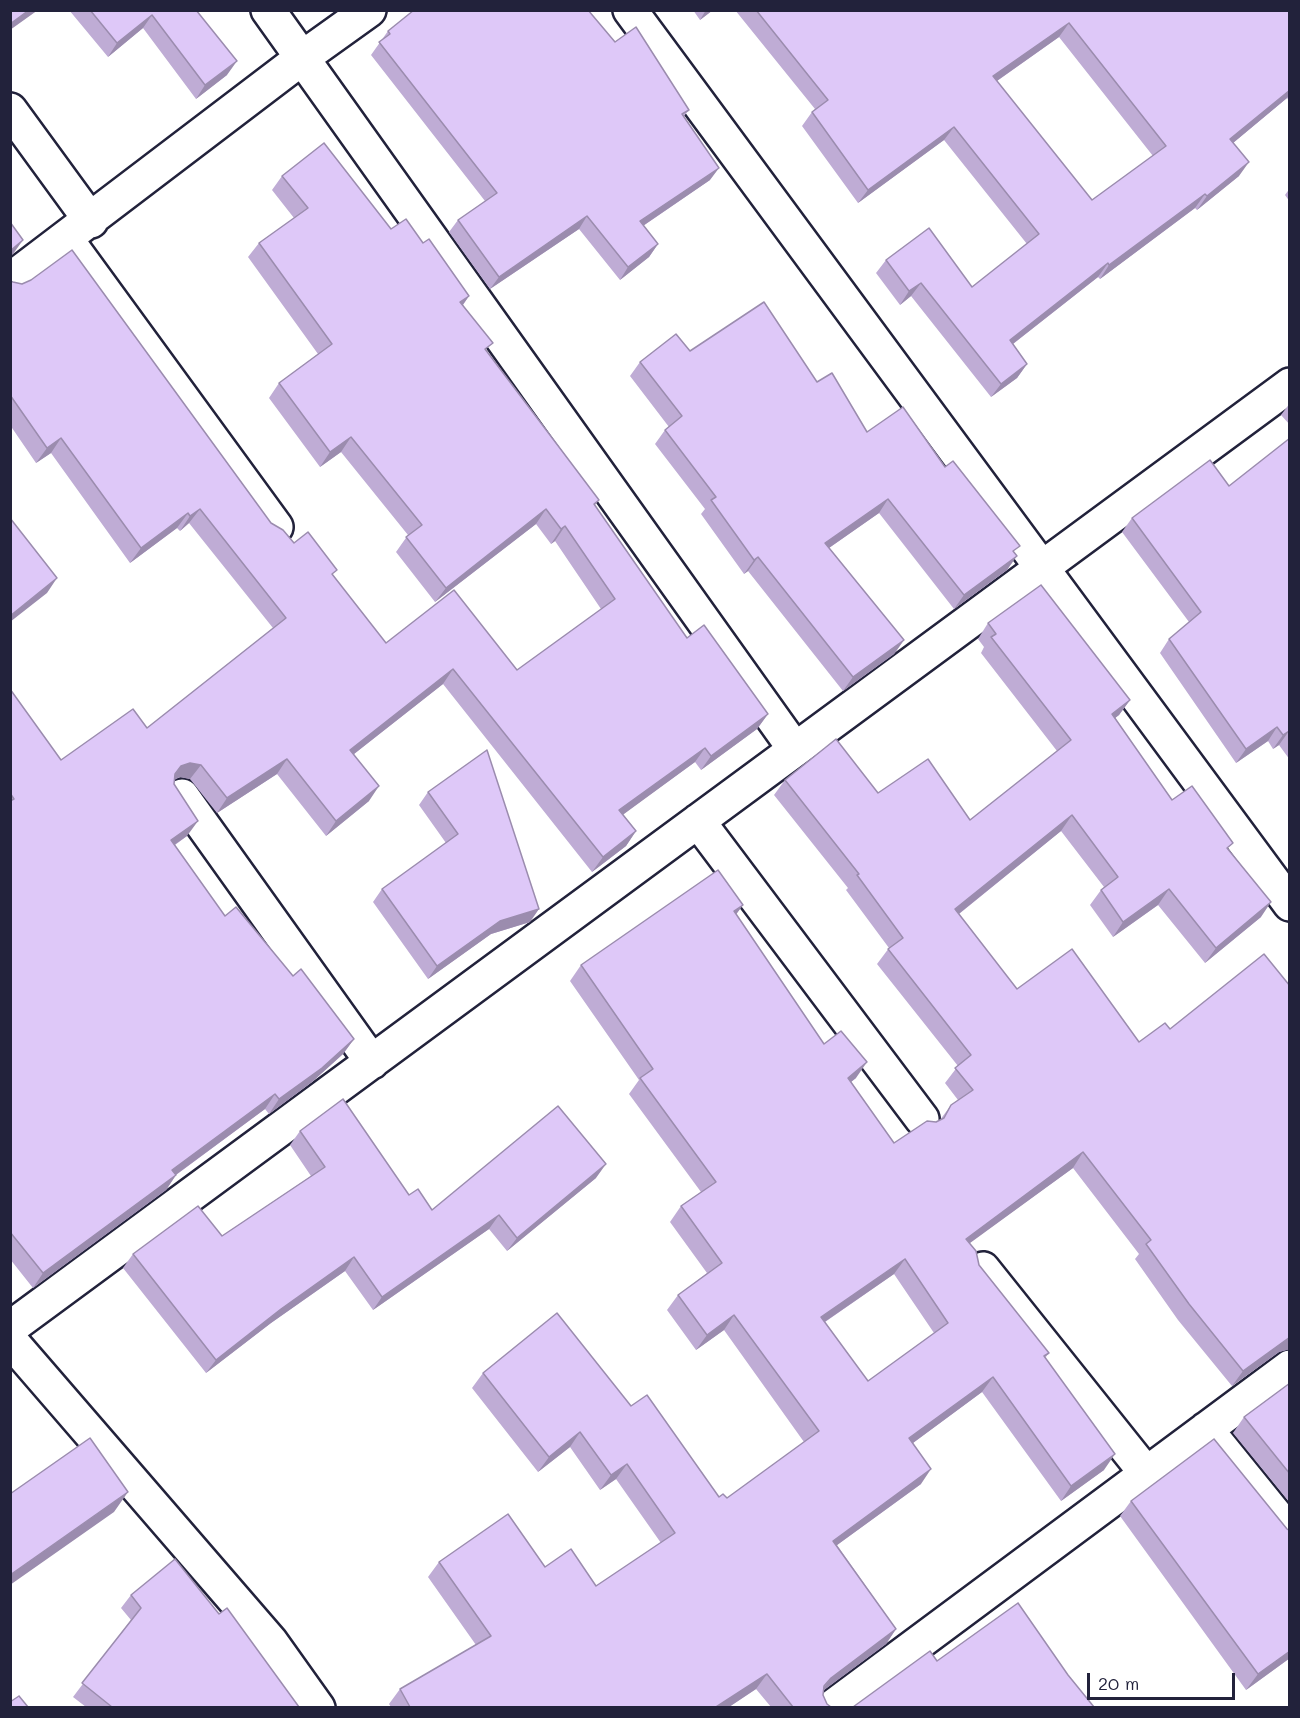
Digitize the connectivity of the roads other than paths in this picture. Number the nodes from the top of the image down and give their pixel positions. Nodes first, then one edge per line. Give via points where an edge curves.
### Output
1 (268, 10) edge
2 (369, 10) edge
3 (630, 10) edge
4 (302, 58) junction
5 (10, 110) edge
6 (79, 230) junction
7 (10, 280) edge
8 (1290, 385) edge
9 (276, 527) edge
10 (1042, 568) junction
11 (794, 748) junction
12 (182, 796) edge
13 (698, 821) junction
14 (1290, 904) edge
15 (372, 1062) junction
16 (922, 1119) dead end
17 (983, 1269) edge
18 (10, 1328) edge
19 (10, 1340) edge
20 (1290, 1367) edge
21 (1206, 1429) junction
22 (1146, 1473) junction
23 (1290, 1533) edge
24 (318, 1707) edge
25 (834, 1707) edge

1 - 4 street
2 - 4 street
3 - 10 street
4 - 6 street
4 - 11 street
5 - 6 street
6 - 7 street
6 - 9 street
8 - 10 street
10 - 11 street
10 - 14 street
11 - 13 street
12 - 15 street
13 - 15 street
13 - 16 street
15 - 18 street
17 - 22 street
19 - 24 street via 271,1642
20 - 21 street
21 - 22 street
21 - 23 street
22 - 25 street

